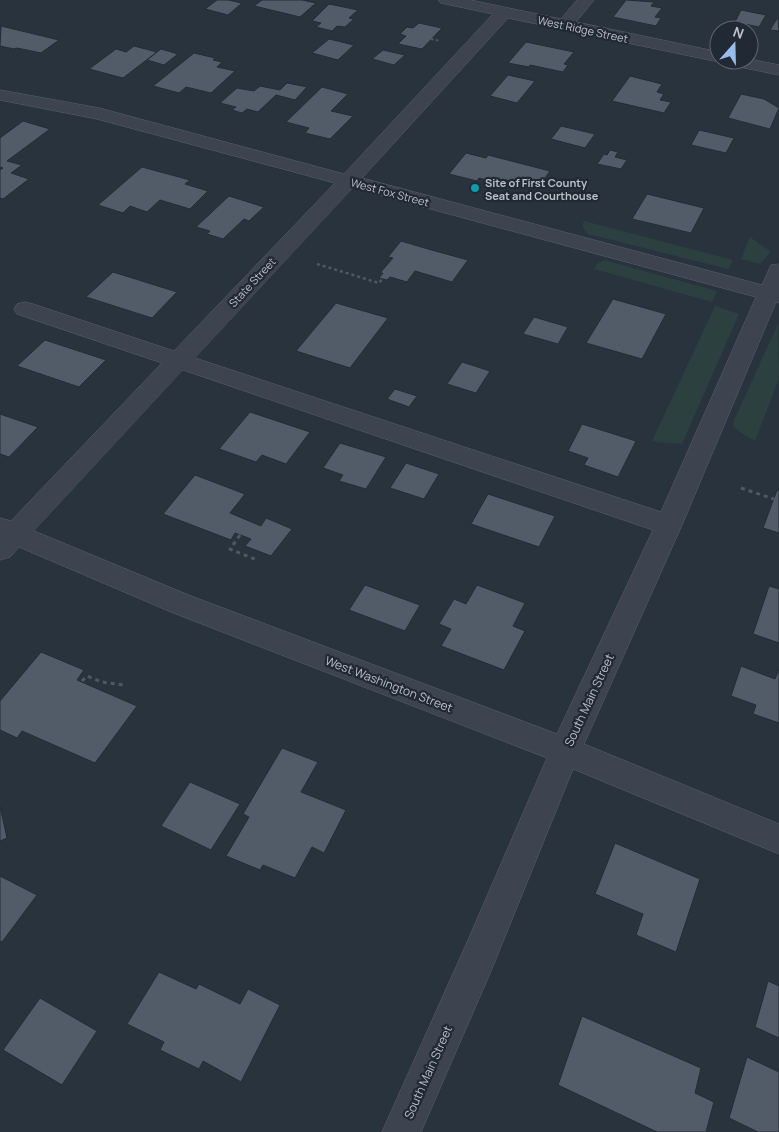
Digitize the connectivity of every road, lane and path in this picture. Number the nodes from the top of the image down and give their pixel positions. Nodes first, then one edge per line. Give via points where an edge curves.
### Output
1 (447, 0) edge
2 (586, 0) edge
3 (504, 12) junction
4 (566, 25) junction
5 (709, 56) edge
6 (759, 66) edge
7 (779, 70) edge
8 (0, 95) edge
9 (348, 180) junction
10 (317, 264) dead end
11 (383, 278) dead end
12 (776, 286) edge
13 (26, 309) dead end
14 (179, 360) junction
15 (741, 488) dead end
16 (774, 499) dead end
17 (669, 525) junction
18 (240, 535) dead end
19 (5, 538) edge
20 (257, 560) dead end
21 (82, 681) dead end
22 (124, 686) dead end
23 (565, 751) junction
24 (779, 839) edge
25 (401, 1132) edge

1 - 3 street, West Ridge Street
2 - 4 street
3 - 4 street, West Ridge Street
3 - 9 street, State Street
4 - 5 street, West Ridge Street
6 - 7 street
8 - 9 street, West Fox Street via 99,114
9 - 12 street, West Fox Street
9 - 14 street, State Street
10 - 11 path via 379,283
12 - 17 street, South Main Street
13 - 14 street
14 - 17 street
14 - 19 street, State Street
15 - 16 path
17 - 23 street, South Main Street
18 - 20 path via 230,549
19 - 23 street, West Washington Street
21 - 22 path via 87,676
23 - 24 street, West Washington Street
23 - 25 street, South Main Street

